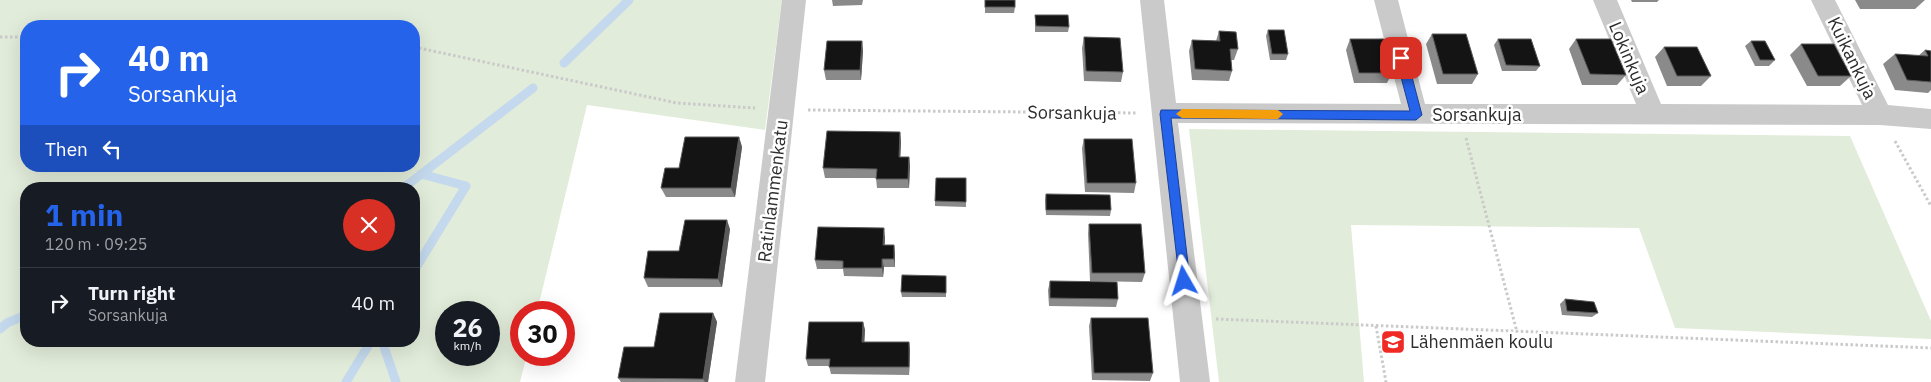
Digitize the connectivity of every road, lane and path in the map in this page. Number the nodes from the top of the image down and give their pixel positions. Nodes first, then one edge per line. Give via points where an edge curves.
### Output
1 (794, 0) edge
2 (1152, 0) edge
3 (1386, 0) edge
4 (1605, 0) edge
5 (1823, 0) edge
6 (0, 37) edge
7 (20, 37) edge
8 (420, 47) edge
9 (783, 110) junction
10 (1165, 114) junction
11 (1416, 115) junction
12 (1653, 115) junction
13 (1880, 115) junction
14 (1460, 116) junction
15 (1931, 119) edge
16 (1931, 206) edge
17 (1188, 318) junction
18 (1376, 326) junction
19 (1518, 332) junction
20 (1931, 348) edge
21 (750, 382) edge
22 (1196, 382) edge
23 (1386, 382) edge

1 - 9 street, Ratinlammenkatu
2 - 10 street
3 - 11 street
4 - 12 street, Lokinkuja
5 - 13 street, Kuikankuja
6 - 7 path
8 - 9 path, Sorsankuja via 677,103
9 - 10 path, Sorsankuja
9 - 21 street, Ratinlammenkatu
10 - 11 street, Sorsankuja
10 - 17 street
11 - 14 street, Sorsankuja
12 - 13 street, Sorsankuja
12 - 14 street, Sorsankuja
13 - 15 street, Sorsankuja
13 - 16 path
14 - 19 path
17 - 18 path
17 - 22 street
18 - 19 path
18 - 23 path
19 - 20 path

